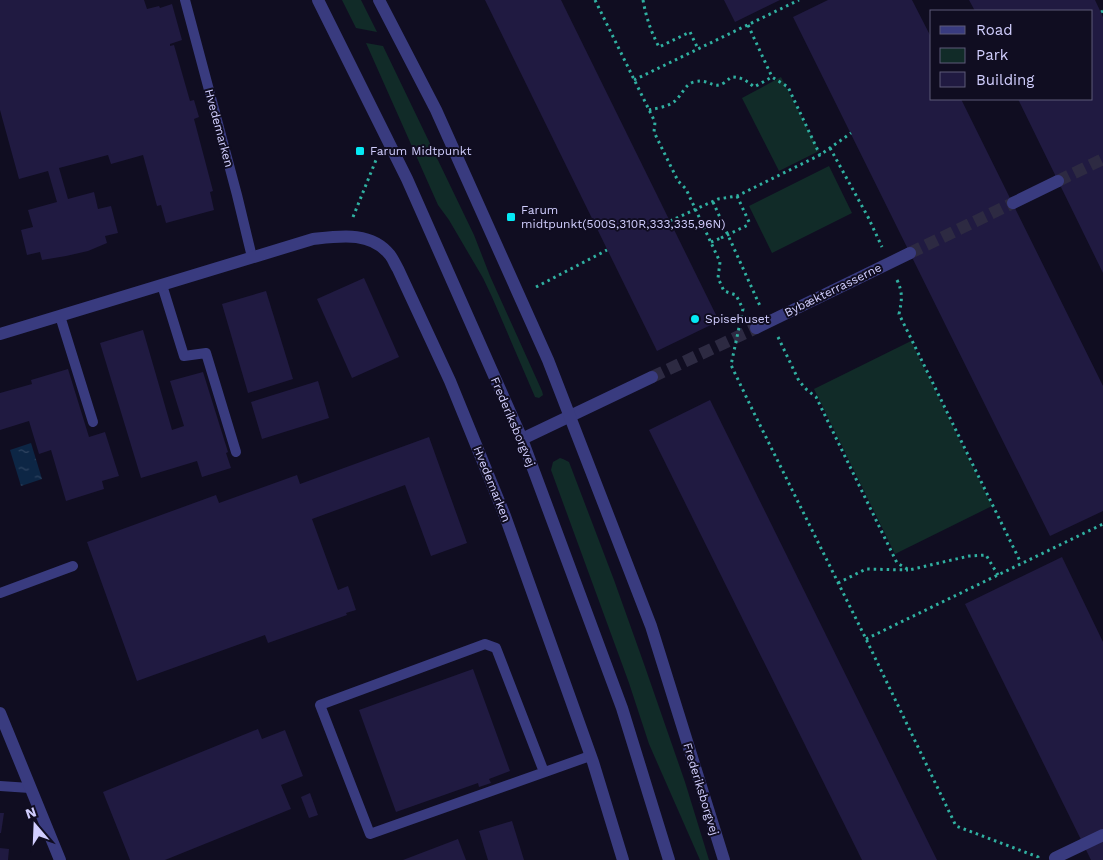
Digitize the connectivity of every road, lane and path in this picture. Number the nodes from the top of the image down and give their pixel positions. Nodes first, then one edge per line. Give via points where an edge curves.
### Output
1 (185, 0) edge
2 (318, 0) edge
3 (379, 0) edge
4 (595, 0) edge
5 (643, 0) edge
6 (799, 0) edge
7 (748, 25) junction
8 (698, 49) junction
9 (772, 77) junction
10 (634, 80) junction
11 (648, 110) junction
12 (851, 133) dead end
13 (830, 148) junction
14 (820, 156) junction
15 (376, 160) dead end
16 (1058, 181) tunnel mouth
17 (737, 196) junction
18 (713, 202) junction
19 (1013, 203) tunnel mouth
20 (670, 221) dead end
21 (347, 235) junction
22 (877, 237) dead end
23 (711, 242) junction
24 (608, 250) dead end
25 (910, 253) tunnel mouth
26 (252, 257) junction
27 (889, 263) junction
28 (162, 285) junction
29 (535, 287) dead end
30 (60, 316) junction
31 (768, 322) junction
32 (756, 328) tunnel mouth
33 (0, 334) edge
34 (652, 377) tunnel mouth
35 (569, 417) junction
36 (93, 422) dead end
37 (522, 439) junction
38 (236, 452) dead end
39 (1103, 524) edge
40 (1021, 564) junction
41 (74, 566) dead end
42 (909, 570) junction
43 (998, 575) junction
44 (838, 583) junction
45 (0, 593) edge
46 (866, 640) junction
47 (0, 713) edge
48 (590, 756) junction
49 (544, 772) junction
50 (0, 786) edge
51 (30, 788) junction
52 (1103, 835) edge
53 (1055, 858) dead end
54 (60, 860) edge
55 (623, 860) edge
56 (669, 860) edge
57 (724, 860) edge
58 (1039, 860) edge

1 - 26 lane, Hvedemarken
2 - 37 street, Frederiksborgvej via 407,178
3 - 35 street, Frederiksborgvej via 436,110 548,360
4 - 10 path, bridge
5 - 8 path via 659,47 690,32
6 - 7 path
7 - 8 path
7 - 9 path
8 - 10 path
9 - 11 path via 754,88 741,78 731,77 717,86 694,82 674,101
9 - 14 path via 788,87
10 - 11 path, bridge
11 - 23 path, bridge via 654,122 654,132
12 - 13 path
13 - 14 path
13 - 22 path
14 - 17 path
15 - 21 path
16 - 19 street
17 - 18 path
17 - 23 path, bridge via 750,224
18 - 20 path
18 - 31 path
21 - 26 street, Hvedemarken via 313,239
21 - 48 street, Hvedemarken via 380,245 391,255 450,380 505,516
23 - 44 path, bridge via 720,262 718,278 724,291 736,295 742,309 731,366
24 - 29 path
25 - 27 street, Bybækterrasserne
26 - 28 street, Hvedemarken
27 - 31 street, Bybækterrasserne
27 - 40 path via 900,286 899,314
28 - 30 street, Hvedemarken
28 - 38 lane via 184,356 206,353
30 - 33 street, Hvedemarken
30 - 36 lane
31 - 32 street, Bybækterrasserne
31 - 42 path via 799,381 816,397 897,563
34 - 35 street
35 - 37 street
35 - 57 street, Frederiksborgvej via 651,626
37 - 56 street, Frederiksborgvej via 622,708
39 - 40 path
40 - 43 path
41 - 45 lane
42 - 43 path via 986,554
42 - 44 path via 866,569
43 - 46 path
44 - 46 path, bridge
46 - 58 path, bridge via 956,826
47 - 51 street
48 - 49 lane
48 - 55 street, Hvedemarken
49 - 49 lane via 370,834 320,705 485,644 496,648
50 - 51 lane
51 - 54 street
52 - 53 street

